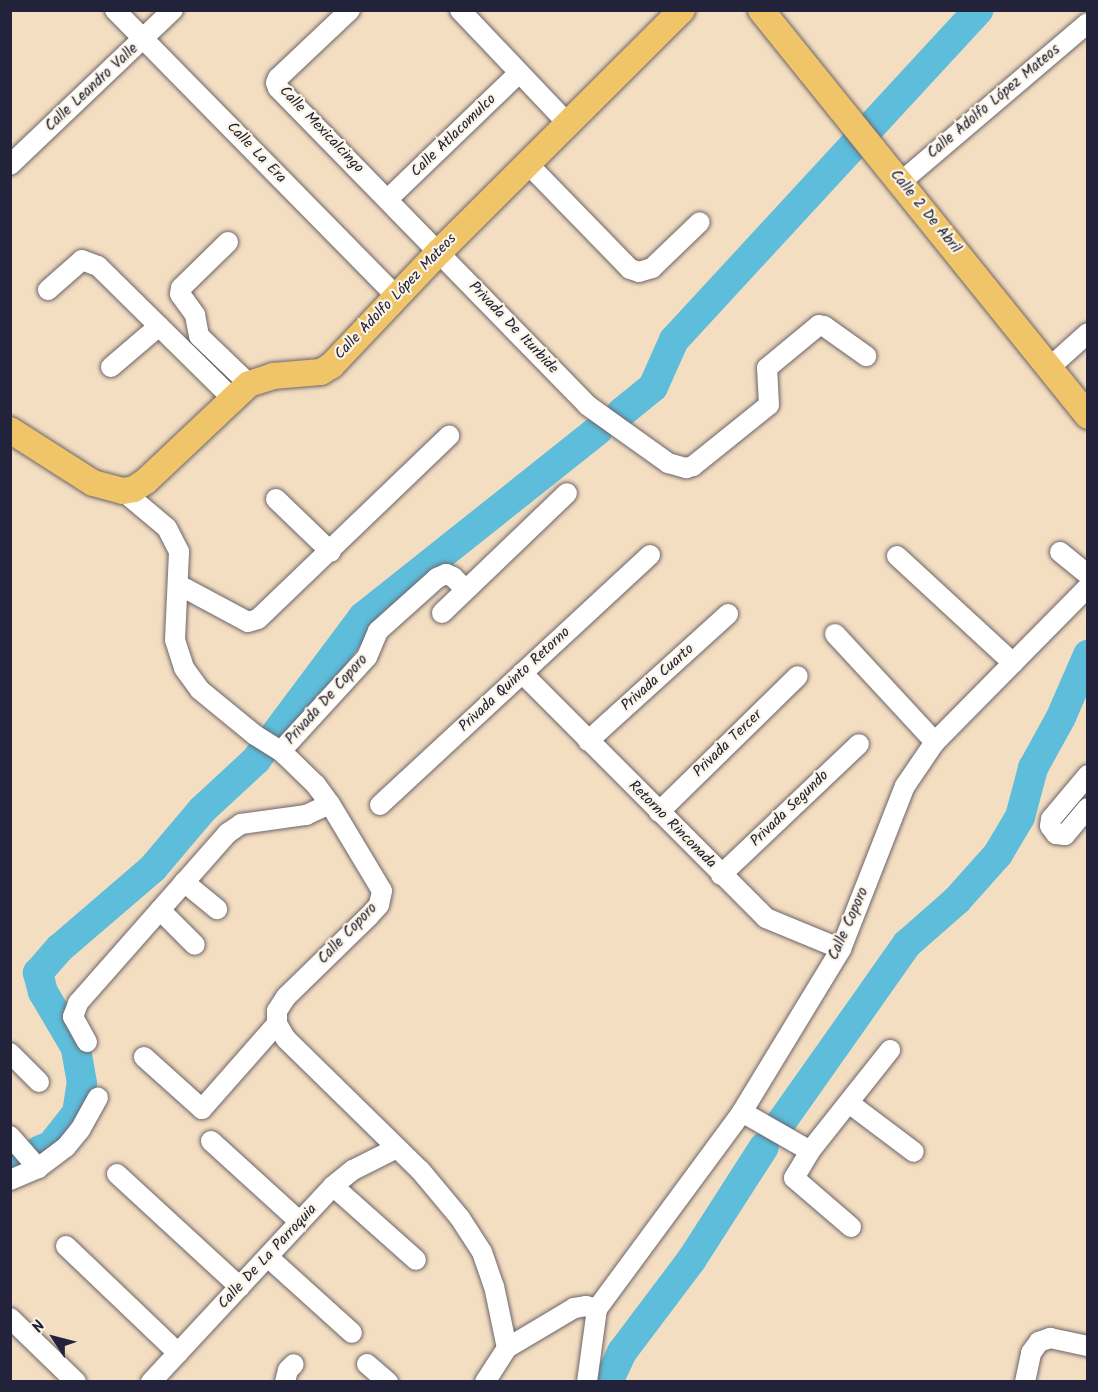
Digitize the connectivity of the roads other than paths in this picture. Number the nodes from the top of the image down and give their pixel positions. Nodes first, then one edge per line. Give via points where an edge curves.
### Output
1 (115, 10) edge
2 (173, 10) edge
3 (350, 10) edge
4 (460, 10) edge
5 (682, 10) edge
6 (761, 10) edge
7 (1088, 23) edge
8 (144, 38) junction
9 (519, 73) junction
10 (568, 124) junction
11 (528, 164) junction
12 (10, 165) edge
13 (901, 182) junction
14 (388, 199) junction
15 (700, 222) dead end
16 (228, 242) dead end
17 (439, 252) junction
18 (48, 290) dead end
19 (396, 296) junction
20 (159, 326) junction
21 (1088, 333) edge
22 (866, 356) dead end
23 (111, 367) dead end
24 (1049, 368) junction
25 (241, 392) junction
26 (1088, 416) edge
27 (10, 430) edge
28 (450, 436) dead end
29 (123, 491) junction
30 (567, 493) dead end
31 (276, 499) dead end
32 (331, 552) junction
33 (1060, 552) dead end
34 (650, 555) dead end
35 (897, 556) dead end
36 (1088, 575) edge
37 (179, 585) junction
38 (1088, 587) edge
39 (466, 590) junction
40 (442, 613) dead end
41 (728, 614) dead end
42 (835, 634) dead end
43 (1013, 663) junction
44 (522, 673) junction
45 (798, 676) dead end
46 (588, 741) junction
47 (935, 742) junction
48 (858, 744) dead end
49 (281, 751) junction
50 (1088, 775) edge
51 (330, 804) junction
52 (380, 805) dead end
53 (1088, 808) edge
54 (659, 812) junction
55 (721, 875) junction
56 (184, 882) junction
57 (217, 909) dead end
58 (160, 910) junction
59 (195, 945) dead end
60 (841, 949) junction
61 (277, 1024) junction
62 (87, 1042) dead end
63 (890, 1050) dead end
64 (10, 1053) edge
65 (144, 1057) dead end
66 (39, 1082) dead end
67 (98, 1098) dead end
68 (849, 1103) junction
69 (742, 1112) junction
70 (10, 1136) edge
71 (211, 1141) dead end
72 (397, 1148) junction
73 (810, 1151) junction
74 (914, 1152) dead end
75 (38, 1168) junction
76 (117, 1174) dead end
77 (10, 1180) edge
78 (333, 1186) junction
79 (300, 1222) junction
80 (851, 1227) dead end
81 (66, 1246) dead end
82 (268, 1257) junction
83 (416, 1260) dead end
84 (240, 1287) junction
85 (597, 1309) junction
86 (10, 1318) edge
87 (352, 1333) dead end
88 (1088, 1346) edge
89 (507, 1348) junction
90 (178, 1353) junction
91 (294, 1364) dead end
92 (368, 1364) dead end
93 (76, 1382) edge
94 (151, 1382) edge
95 (285, 1382) edge
96 (388, 1382) edge
97 (485, 1382) edge
98 (587, 1382) edge
99 (1025, 1382) edge

1 - 8 street, Calle La Era
2 - 8 street, Calle Leandro Valle
3 - 14 street, Calle Mexicalcingo via 276,83
4 - 9 street
5 - 10 main road, Calle Adolfo López Mateos
6 - 13 main road, Calle 2 De Abril
7 - 13 street, Calle Adolfo López Mateos
8 - 12 street, Calle Leandro Valle
8 - 19 street, Calle La Era
9 - 10 street
9 - 14 street, Calle Atlacomulco
10 - 11 main road, Calle Adolfo López Mateos
11 - 15 street via 630,269 639,272 652,268
11 - 17 main road, Calle Adolfo López Mateos
13 - 24 main road, Calle 2 De Abril
14 - 17 street, Calle Mexicalcingo
16 - 25 street via 181,288 180,294 195,315 199,336
17 - 19 main road, Calle Adolfo López Mateos
17 - 22 street, Privada De Iturbide via 587,405 668,463 686,468 769,405 767,368 819,325
18 - 20 street via 82,260 88,261 98,266
19 - 25 main road, Calle Adolfo López Mateos via 321,372 273,376
20 - 23 street
20 - 25 street
21 - 24 street
24 - 26 main road, Calle 2 De Abril
25 - 29 main road, Calle Adolfo López Mateos via 146,481
27 - 29 main road via 93,483
28 - 32 street
29 - 37 street, Calle Coporo via 167,528 179,552
30 - 39 street
31 - 32 street
32 - 37 street via 258,619 248,622
33 - 36 street
34 - 44 street, Privada Quinto Retorno
35 - 43 street
37 - 49 street, Calle Coporo via 175,640 184,668 200,690
38 - 43 street, Calle Coporo
39 - 40 street
39 - 49 street, Privada De Coporo via 446,574 437,578 378,631 367,657
41 - 46 street, Privada Cuarto
42 - 47 street
43 - 47 street, Calle Coporo
44 - 46 street, Retorno Rinconada
44 - 52 street, Privada Quinto Retorno
45 - 54 street, Privada Tercer
46 - 54 street, Retorno Rinconada
47 - 60 street, Calle Coporo via 904,786
48 - 55 street, Privada Segundo
49 - 51 street, Calle Coporo
50 - 53 street via 1051,819 1050,826 1056,834 1065,835
51 - 56 street via 306,815 234,827
51 - 61 street, Calle Coporo via 382,891 379,905 286,997 277,1011
54 - 55 street, Retorno Rinconada
55 - 60 street, Retorno Rinconada via 773,924
56 - 57 street
56 - 58 street
58 - 59 street
58 - 62 street via 74,1009 76,1024
60 - 69 street, Calle Coporo
61 - 65 street via 202,1109
61 - 72 street via 286,1039
63 - 68 street
64 - 66 street
67 - 75 street via 66,1147
68 - 73 street
68 - 74 street
69 - 73 street
69 - 85 street, Calle Coporo
70 - 75 street
71 - 79 street
72 - 78 street, Calle De La Parroquia via 353,1170
72 - 89 street via 460,1218 482,1252 494,1286
73 - 80 street via 794,1178
75 - 77 street
76 - 84 street
78 - 79 street, Calle De La Parroquia
78 - 83 street
79 - 82 street, Calle De La Parroquia
81 - 90 street
82 - 84 street, Calle De La Parroquia
82 - 87 street
84 - 90 street, Calle De La Parroquia
85 - 89 street via 574,1308
85 - 98 street
86 - 93 street
88 - 99 street via 1050,1338 1039,1342 1031,1353
89 - 97 street
90 - 94 street, Calle De La Parroquia
91 - 95 street
92 - 96 street

